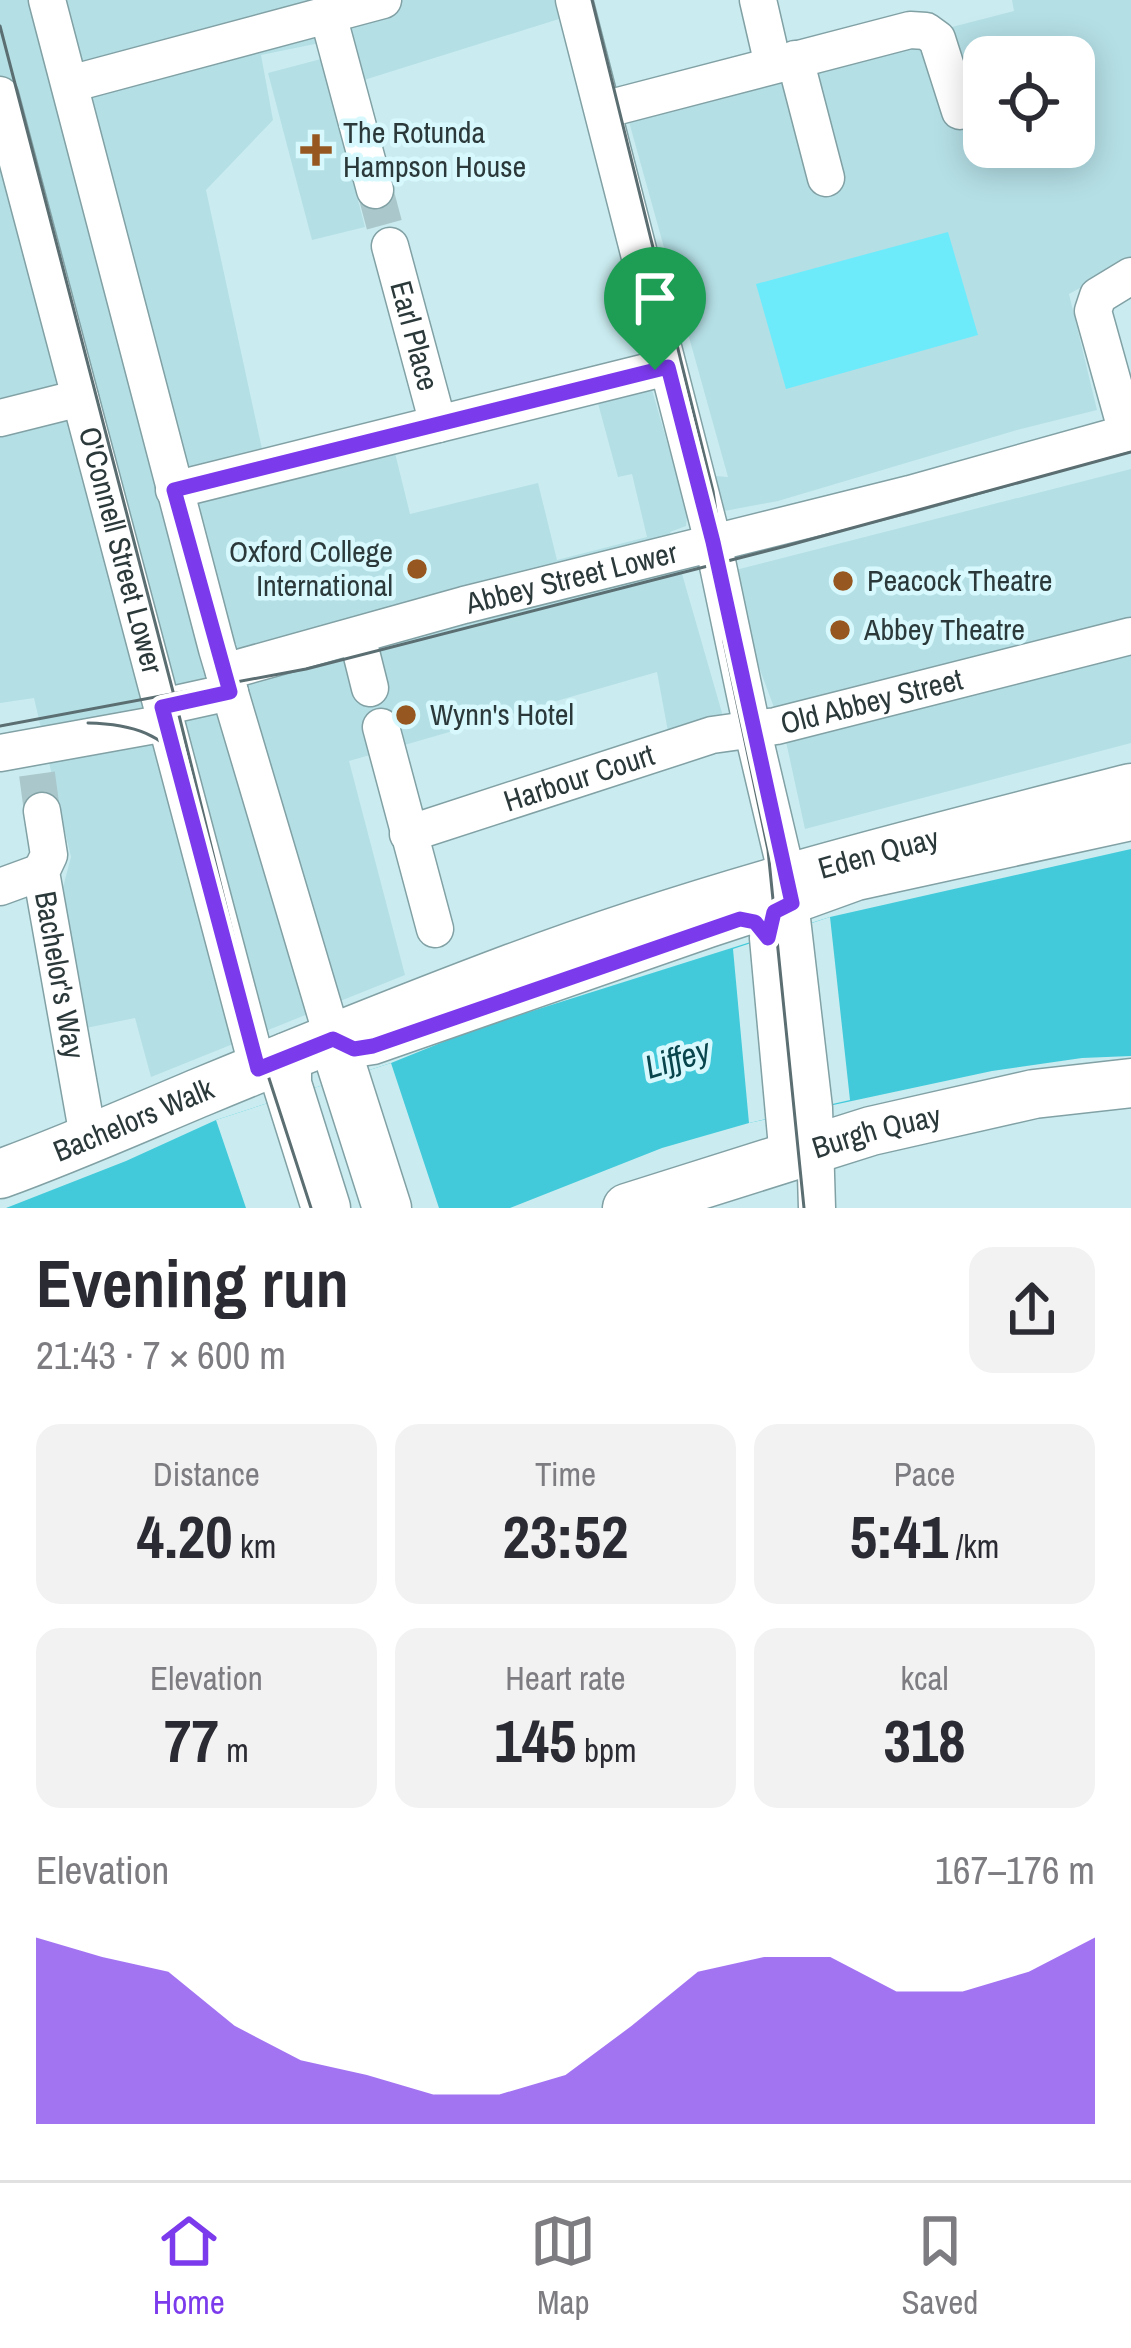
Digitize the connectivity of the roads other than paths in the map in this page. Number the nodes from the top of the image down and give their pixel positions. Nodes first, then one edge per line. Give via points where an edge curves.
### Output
1 (47, 0) edge
2 (383, 0) edge
3 (574, 0) edge
4 (758, 0) edge
5 (328, 15) junction
6 (784, 62) junction
7 (70, 84) junction
8 (0, 98) edge
9 (603, 110) junction
10 (963, 110) edge
11 (828, 159) dead end
12 (375, 190) tunnel mouth
13 (391, 246) tunnel mouth
14 (1131, 276) edge
15 (668, 367) junction
16 (80, 398) junction
17 (0, 418) edge
18 (438, 424) junction
19 (1129, 433) edge
20 (174, 490) junction
21 (713, 542) junction
22 (357, 636) junction
23 (1131, 636) edge
24 (227, 682) junction
25 (370, 688) dead end
26 (164, 715) junction
27 (381, 727) dead end
28 (752, 728) junction
29 (23, 758) edge
30 (1131, 788) edge
31 (42, 811) tunnel mouth
32 (1131, 822) edge
33 (408, 834) junction
34 (41, 872) junction
35 (0, 886) edge
36 (776, 912) junction
37 (444, 956) junction
38 (339, 1058) junction
39 (276, 1081) junction
40 (1131, 1083) edge
41 (801, 1132) junction
42 (89, 1142) junction
43 (0, 1174) edge
44 (301, 1208) edge
45 (326, 1208) edge
46 (387, 1208) edge
47 (627, 1208) edge
48 (818, 1208) edge

1 - 7 street
2 - 5 street
3 - 9 street
4 - 6 street
5 - 7 street
5 - 12 street
6 - 9 street
6 - 10 street via 926,31 938,39
6 - 11 street
7 - 20 street
8 - 16 street, O'Connell Street Lower
9 - 15 street
13 - 18 street, Earl Place
14 - 19 street via 1098,296 1093,310
15 - 18 street
15 - 21 street
16 - 17 street
16 - 26 street, O'Connell Street Lower
18 - 20 street
19 - 21 street, Abbey Street Lower
20 - 24 street
21 - 22 street, Abbey Street Lower
21 - 28 street
22 - 24 street, Abbey Street Lower
22 - 25 street
23 - 28 street, Old Abbey Street
24 - 26 street, Abbey Street Lower
24 - 38 street
26 - 29 street, Abbey Street Lower
26 - 39 street, O'Connell Street Lower
27 - 33 street
28 - 33 street, Harbour Court
28 - 36 street
30 - 36 main road, Eden Quay
31 - 34 street, Bachelor's Way via 49,855
32 - 36 street, Eden Quay via 856,882
33 - 37 street
34 - 35 street
34 - 42 street, Bachelor's Way
36 - 37 main road, Eden Quay via 639,923
36 - 38 street, Eden Quay
36 - 41 street
37 - 38 main road, Eden Quay
38 - 39 main road, Bachelors Walk
38 - 46 main road
39 - 42 main road, Bachelors Walk
39 - 44 main road
39 - 45 main road
40 - 41 main road, Burgh Quay via 1016,1098 871,1131
41 - 47 main road, Burgh Quay
41 - 48 street
42 - 43 main road, Bachelors Walk

